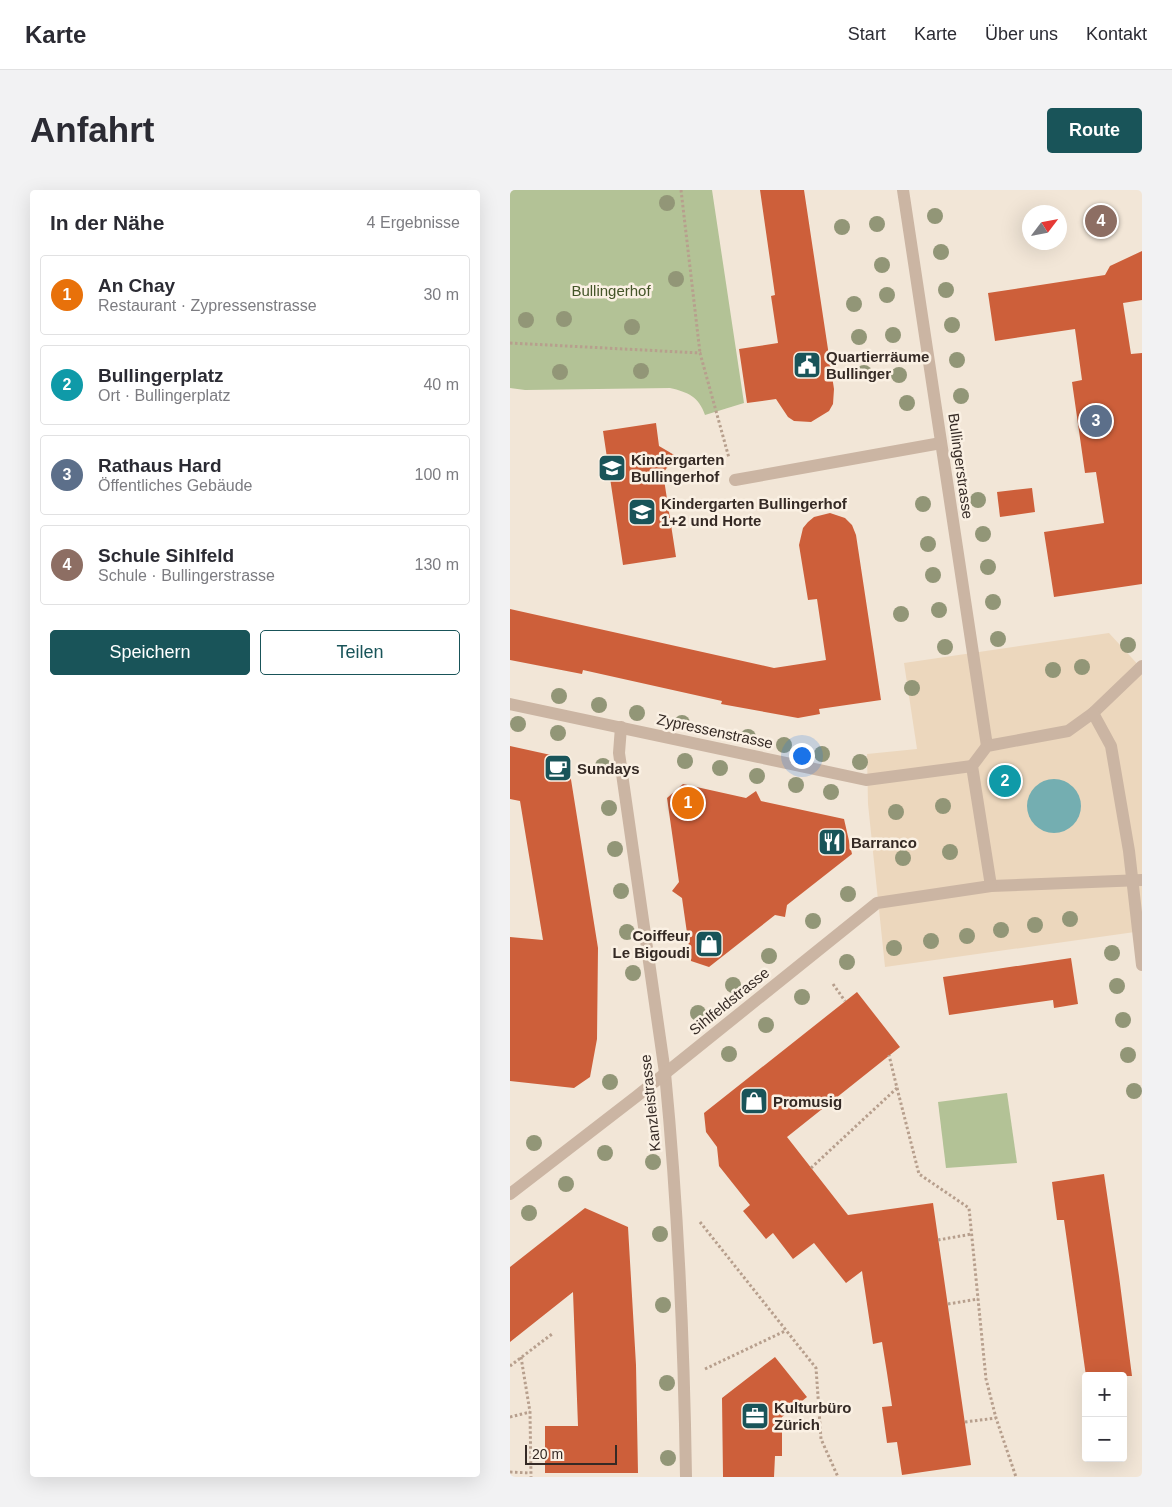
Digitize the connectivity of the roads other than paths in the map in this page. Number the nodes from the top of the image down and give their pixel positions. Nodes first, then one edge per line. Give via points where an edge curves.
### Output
1 (903, 190) edge
2 (941, 443) junction
3 (735, 480) road end
4 (1142, 666) edge
5 (510, 704) edge
6 (1093, 713) junction
7 (621, 727) junction
8 (987, 746) junction
9 (972, 766) junction
10 (1137, 880) edge
11 (990, 886) junction
12 (1142, 965) edge
13 (665, 1073) junction
14 (510, 1194) edge
15 (686, 1477) edge

1 - 2 street, Bullingerstrasse
2 - 3 street
2 - 8 street, Bullingerstrasse
4 - 6 street
5 - 7 street, Zypressenstrasse
6 - 8 street via 1068,731
6 - 10 street via 1110,746
7 - 9 street, Zypressenstrasse via 866,780
7 - 13 street, Kanzleistrasse via 619,753
8 - 9 street
9 - 11 street
10 - 11 street, Sihlfeldstrasse
10 - 12 street
11 - 13 street, Sihlfeldstrasse via 877,903
13 - 14 street, Sihlfeldstrasse
13 - 15 street, Kanzleistrasse via 677,1215 685,1373

